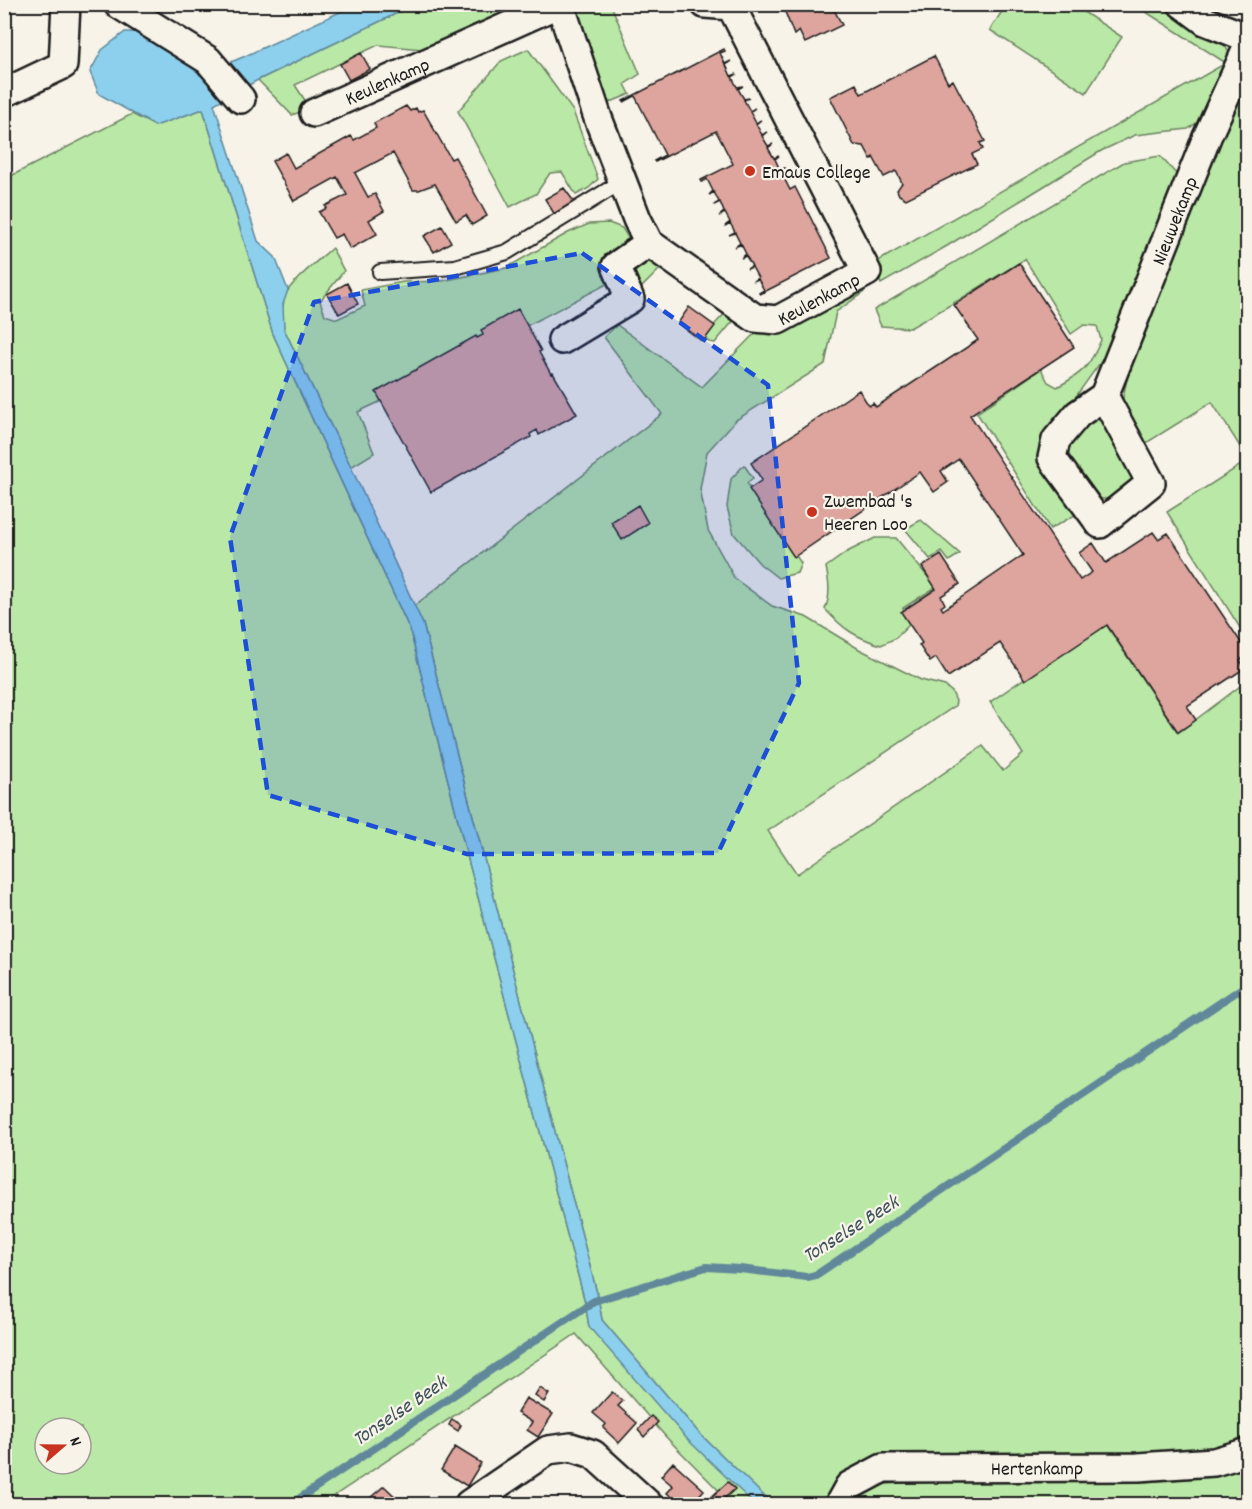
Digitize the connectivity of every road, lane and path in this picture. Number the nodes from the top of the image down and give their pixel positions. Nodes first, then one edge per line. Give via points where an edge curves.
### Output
1 (66, 4) edge
2 (118, 4) edge
3 (559, 4) edge
4 (705, 4) edge
5 (1182, 4) edge
6 (1248, 38) edge
7 (1248, 46) edge
8 (4, 93) edge
9 (241, 99) dead end
10 (314, 113) dead end
11 (623, 181) junction
12 (649, 243) junction
13 (380, 272) dead end
14 (562, 340) dead end
15 (1104, 396) dead end
16 (1248, 1452) edge
17 (469, 1504) edge
18 (648, 1504) edge
19 (839, 1504) edge

1 - 8 street via 63,65
2 - 9 street via 208,60
3 - 10 street, Keulenkamp
3 - 11 street, Keulenkamp
4 - 12 street, Keulenkamp via 731,6 867,272 778,320 755,318
5 - 6 street via 1204,21
7 - 15 street, Nieuwekamp via 1207,137
11 - 12 street, Keulenkamp
11 - 13 lane via 507,252 455,267
12 - 14 street via 616,266 630,300
16 - 19 street, Hertenkamp via 1214,1462 1138,1467 883,1468 849,1486
17 - 18 street via 548,1450 571,1448 593,1454

